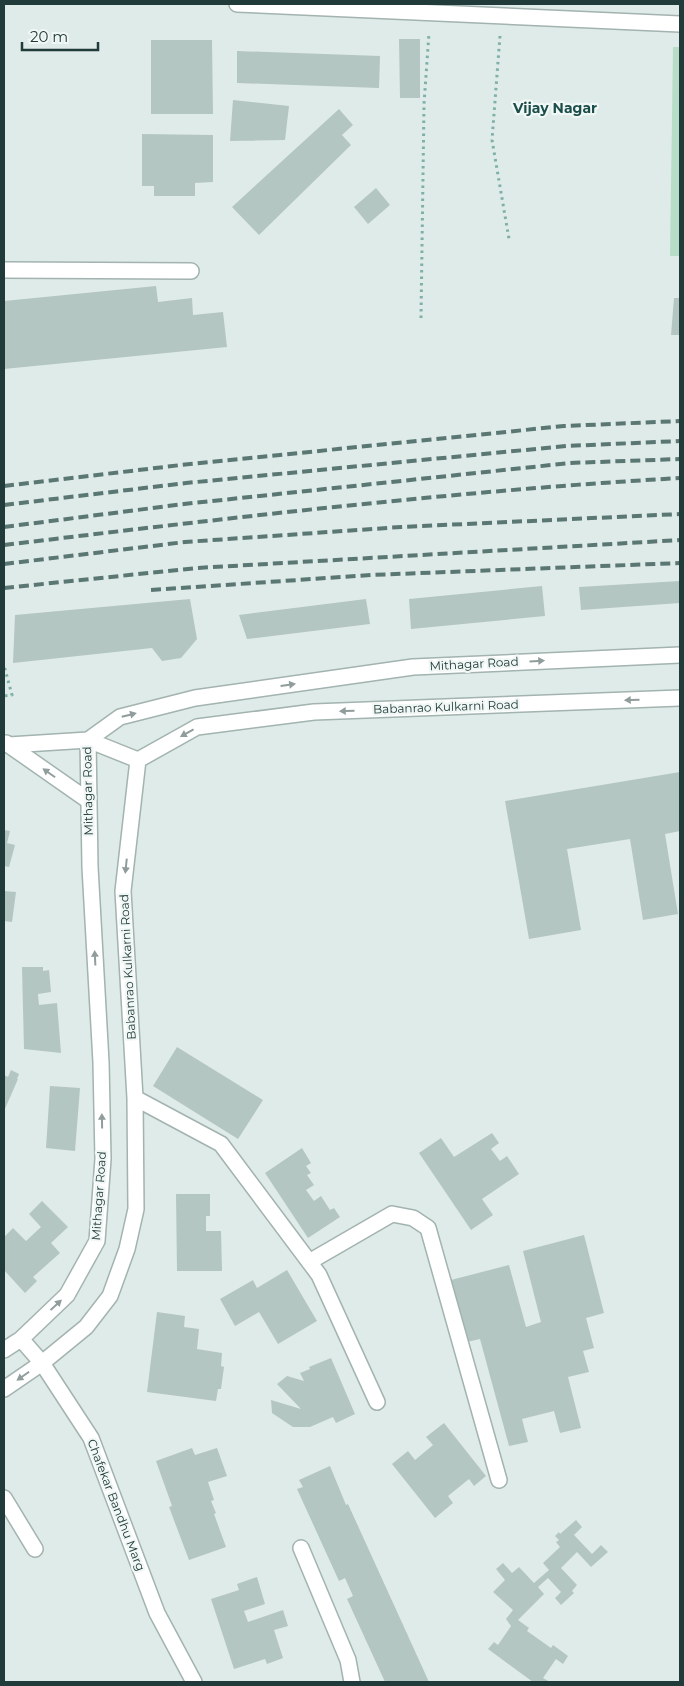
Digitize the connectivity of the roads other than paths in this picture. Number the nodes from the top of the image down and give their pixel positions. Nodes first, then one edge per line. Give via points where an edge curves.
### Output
1 (237, 4) edge
2 (422, 10) edge
3 (680, 24) edge
4 (4, 270) edge
5 (191, 271) dead end
6 (680, 655) edge
7 (680, 698) edge
8 (88, 740) junction
9 (7, 743) edge
10 (138, 760) junction
11 (88, 800) junction
12 (135, 1098) junction
13 (309, 1262) junction
14 (21, 1339) junction
15 (4, 1350) edge
16 (42, 1362) junction
17 (4, 1389) edge
18 (377, 1402) dead end
19 (499, 1480) dead end
20 (4, 1498) edge
21 (301, 1548) dead end
22 (36, 1549) dead end
23 (194, 1682) edge
24 (352, 1682) edge

1 - 2 street
2 - 3 street
4 - 5 street
8 -> 6 street, Mithagar Road via 120,717 204,697 413,667
7 -> 10 street, Babanrao Kulkarni Road via 314,712 197,727
8 - 9 street
8 - 10 street
8 - 11 street, Mithagar Road
11 -> 9 street
10 -> 12 street, Babanrao Kulkarni Road via 123,891
14 -> 11 street, Mithagar Road via 67,1296 98,1241 103,1159
12 - 13 street via 221,1144
12 - 16 street, Babanrao Kulkarni Road via 136,1209 127,1249 110,1296 86,1327
13 - 18 street via 319,1275
13 - 19 street via 392,1214 413,1218 428,1228
14 - 15 street, Mithagar Road
14 - 16 street, Chafekar Bandhu Marg
16 -> 17 street
16 - 23 street, Chafekar Bandhu Marg via 91,1438 158,1613
20 - 22 street
21 - 24 street via 348,1660

